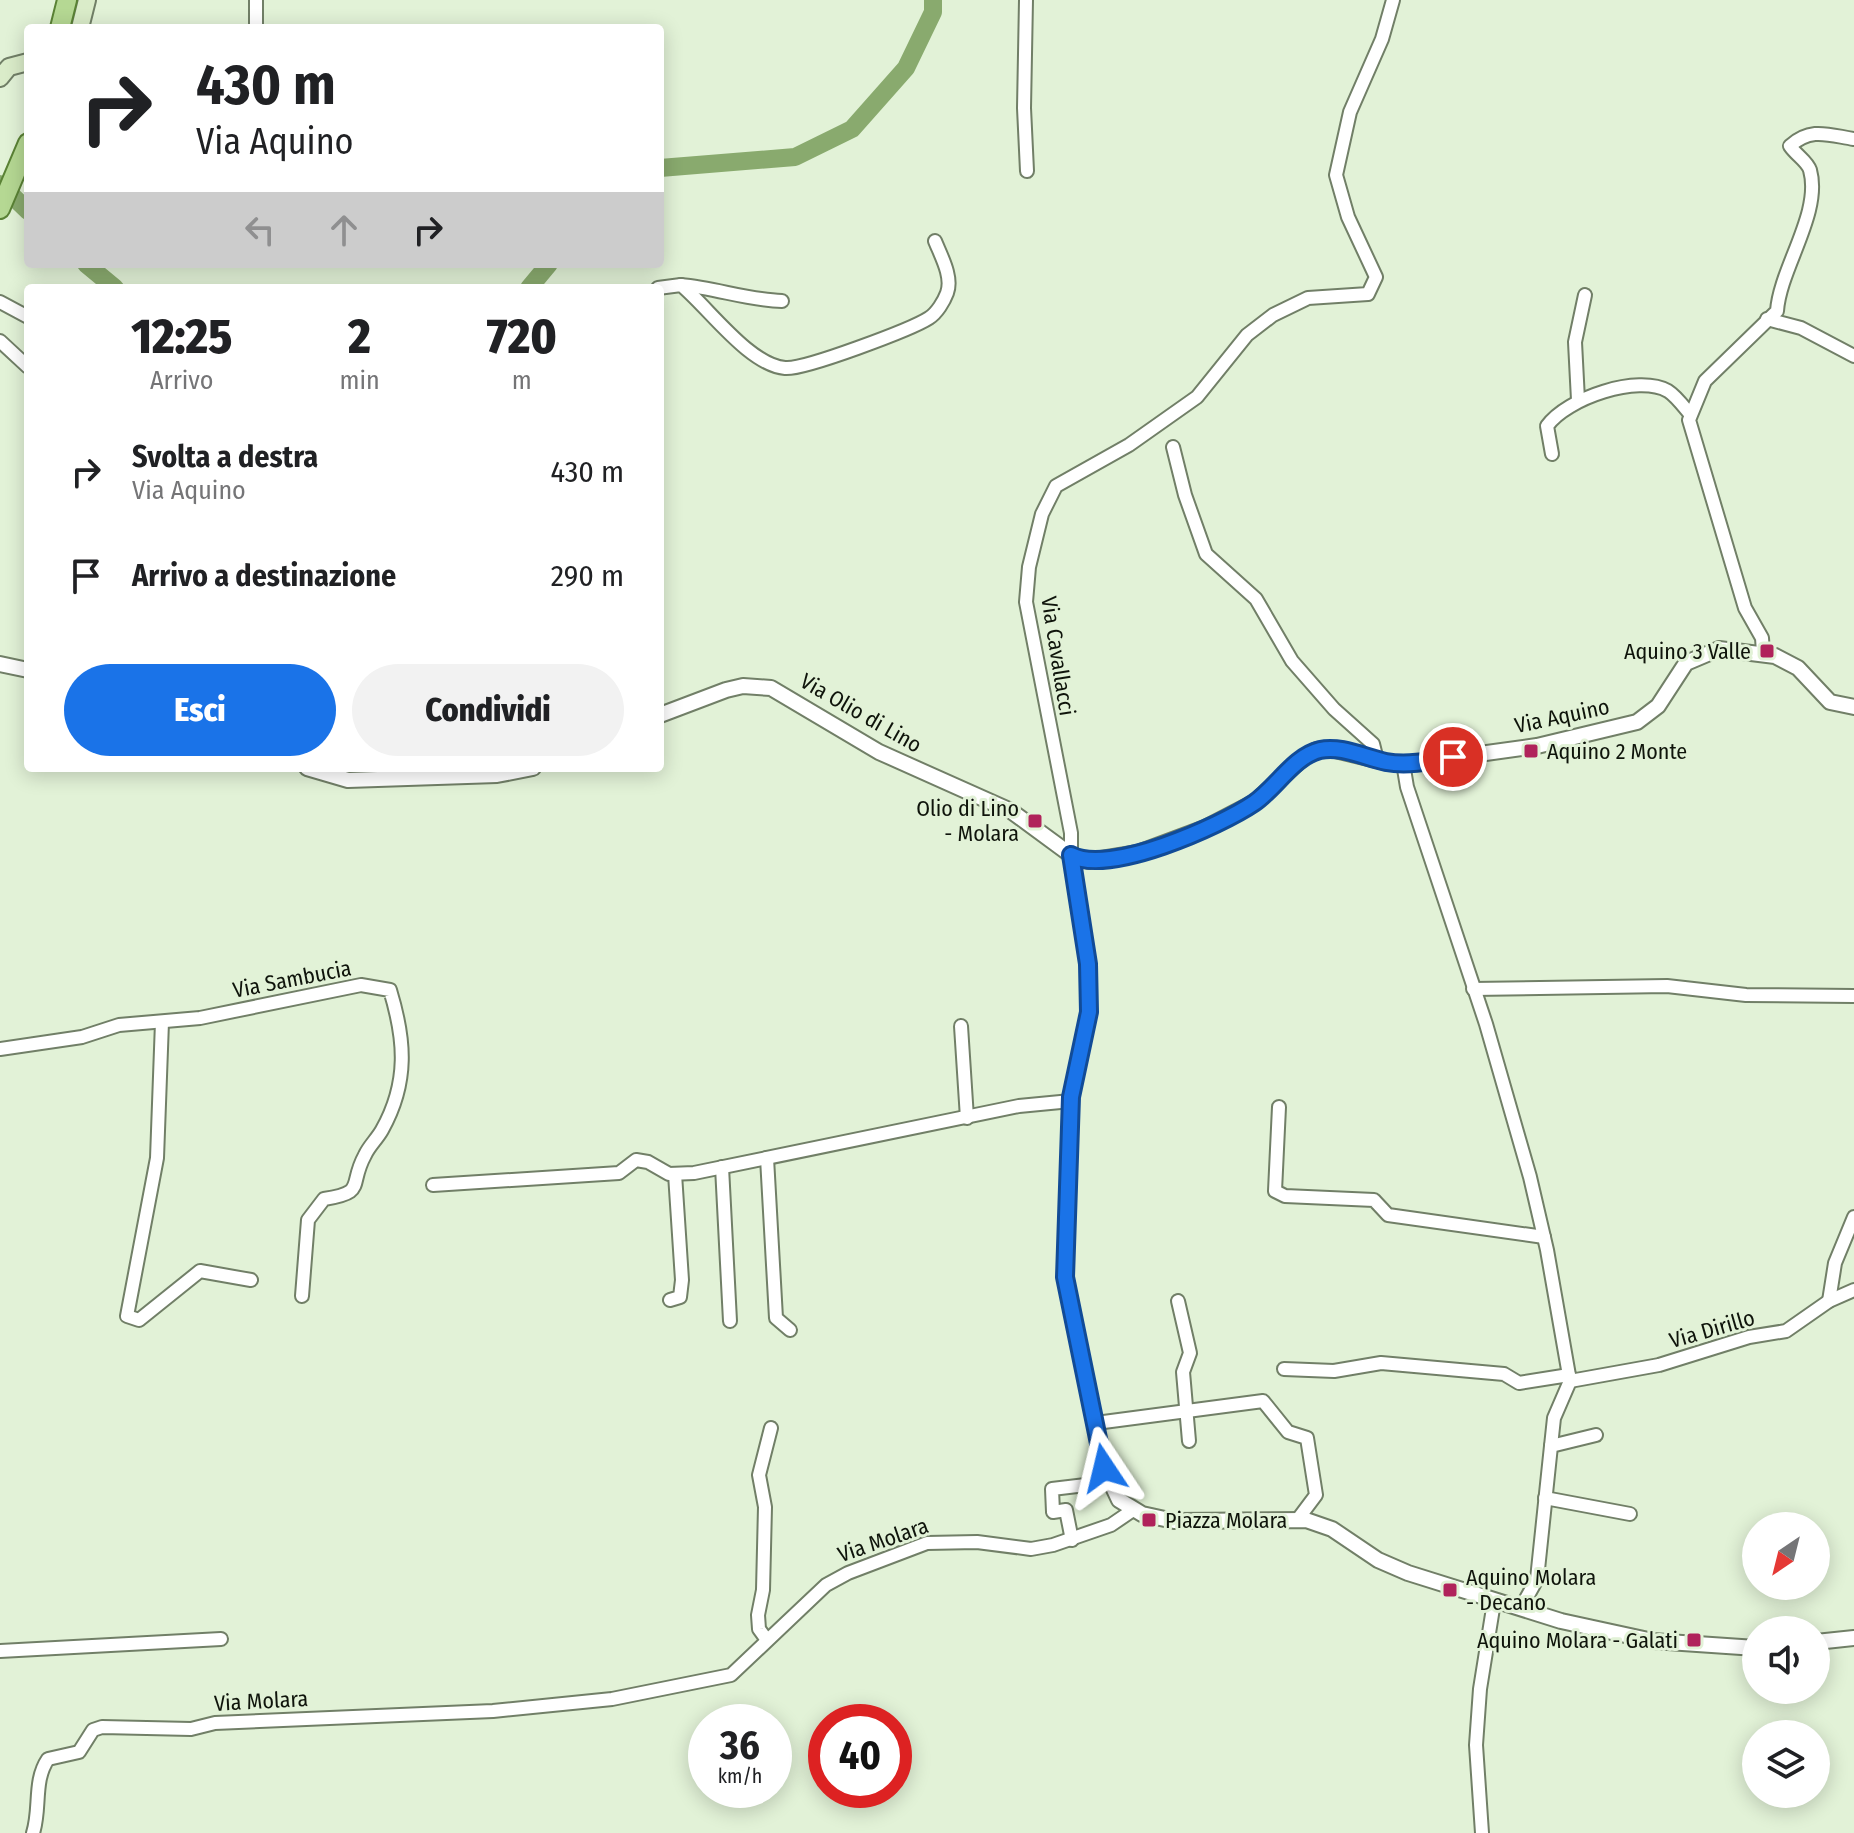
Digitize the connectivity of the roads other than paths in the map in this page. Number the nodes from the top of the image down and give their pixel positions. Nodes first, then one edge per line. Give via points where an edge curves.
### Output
1 (67, 0) edge
2 (87, 0) edge
3 (256, 0) edge
4 (1026, 0) edge
5 (1393, 0) edge
6 (61, 24) edge
7 (81, 24) edge
8 (256, 24) edge
9 (24, 63) edge
10 (0, 78) edge
11 (1854, 139) edge
12 (24, 152) edge
13 (1027, 171) dead end
14 (0, 209) edge
15 (935, 241) dead end
16 (681, 285) junction
17 (664, 287) edge
18 (1585, 295) dead end
19 (782, 301) dead end
20 (0, 302) edge
21 (24, 315) edge
22 (1767, 319) junction
23 (0, 341) edge
24 (1854, 356) edge
25 (24, 363) edge
26 (1578, 400) junction
27 (1690, 414) junction
28 (1173, 447) dead end
29 (1552, 454) dead end
30 (1763, 652) junction
31 (0, 664) edge
32 (24, 669) edge
33 (1854, 707) edge
34 (664, 713) edge
35 (1377, 760) junction
36 (1403, 763) junction
37 (321, 772) edge
38 (512, 772) edge
39 (1071, 855) junction
40 (1473, 989) junction
41 (1854, 996) edge
42 (162, 1022) junction
43 (961, 1026) dead end
44 (0, 1049) edge
45 (1071, 1101) junction
46 (1279, 1107) dead end
47 (967, 1118) junction
48 (767, 1158) junction
49 (722, 1167) junction
50 (675, 1174) junction
51 (433, 1185) dead end
52 (1854, 1217) edge
53 (1544, 1237) junction
54 (251, 1280) dead end
55 (1854, 1290) edge
56 (302, 1296) dead end
57 (670, 1300) dead end
58 (1178, 1301) dead end
59 (1829, 1301) junction
60 (730, 1321) dead end
61 (790, 1330) dead end
62 (1284, 1369) dead end
63 (1570, 1378) junction
64 (1187, 1412) junction
65 (1096, 1423) junction
66 (771, 1428) dead end
67 (1596, 1435) dead end
68 (1189, 1441) dead end
69 (1551, 1446) junction
70 (1111, 1482) junction
71 (1545, 1498) junction
72 (1133, 1510) junction
73 (1630, 1514) dead end
74 (1298, 1519) junction
75 (1072, 1540) junction
76 (1494, 1602) junction
77 (1522, 1606) junction
78 (1854, 1638) edge
79 (221, 1639) dead end
80 (767, 1640) junction
81 (1830, 1641) edge
82 (1742, 1647) edge
83 (0, 1651) edge
84 (33, 1833) edge
85 (1482, 1833) edge

1 - 6 main road
2 - 7 main road
3 - 8 street
4 - 13 street
5 - 39 street, Via Cavallacci via 1350,112 1336,175 1348,217 1376,277 1374,286 1368,294 1308,298 1273,315 1247,335 1197,397 1129,445 1056,486 1042,514 1026,602
9 - 10 main road via 9,67
11 - 22 street via 1813,132 1790,146 1809,166 1812,181 1777,311
12 - 14 main road
15 - 16 street via 950,283 933,316 785,368 754,354
16 - 17 street
16 - 19 street
18 - 26 street via 1575,342
20 - 21 street
22 - 24 street via 1801,328
22 - 27 street via 1705,381
23 - 25 street
26 - 27 street via 1602,391 1656,387 1670,392
26 - 29 street via 1556,412 1547,426
27 - 30 street via 1694,443
28 - 35 street via 1206,554 1256,599 1292,661 1373,744
30 - 33 street, Via Aquino via 1798,668 1830,702
30 - 36 street, Via Aquino via 1719,649 1694,658 1673,678 1658,706 1637,722 1537,746
31 - 32 street
34 - 39 street, Via Olio di Lino via 726,690 771,688 879,752 1011,811
35 - 36 street, Via Aquino
35 - 39 street, Via Aquino via 1317,750 1255,802 1205,828 1125,856 1089,861
36 - 40 street
37 - 38 street via 348,780
39 - 45 street via 1088,964 1089,1012
40 - 41 street via 1667,986 1746,995
40 - 53 street
42 - 44 street, Via Sambucia via 119,1025 82,1037
42 - 54 street via 157,1158 127,1316 139,1320 200,1271
42 - 56 street, Via Sambucia via 361,985 390,990 403,1032 394,1103 362,1161 356,1189 324,1199 308,1220
43 - 47 street
45 - 47 street
45 - 65 street via 1065,1277
46 - 53 street via 1275,1191 1285,1196 1374,1200 1388,1215
47 - 48 street
48 - 49 street
48 - 61 street via 776,1318
49 - 50 street
49 - 60 street
50 - 51 street via 636,1160 619,1173
50 - 57 street via 682,1280 680,1297
52 - 59 street via 1835,1263
53 - 63 street
55 - 59 street, Via Dirillo
58 - 64 street via 1190,1353 1183,1372
59 - 63 street, Via Dirillo via 1786,1331 1659,1365
62 - 63 street, Via Dirillo via 1334,1371 1381,1363 1504,1374 1519,1383
63 - 69 street via 1554,1418
64 - 65 street
64 - 68 street
64 - 74 street via 1263,1401 1288,1432 1307,1438 1316,1495
65 - 70 street
66 - 80 street via 759,1475 765,1507 758,1615
67 - 69 street
69 - 71 street
70 - 72 street via 1119,1500
70 - 75 street via 1052,1489 1053,1512 1066,1510
71 - 73 street
71 - 77 street via 1537,1579
72 - 74 street via 1174,1521
72 - 75 street, Via Molara
74 - 76 street via 1332,1529 1388,1564
75 - 80 street, Via Molara via 1031,1549 927,1543 826,1585
76 - 77 street
76 - 85 street via 1476,1745
77 - 82 street via 1617,1635
78 - 81 street
79 - 83 street
80 - 84 street, Via Molara via 731,1675 612,1699 493,1711 215,1723 191,1729 102,1727 93,1730 79,1752 48,1759 39,1773

